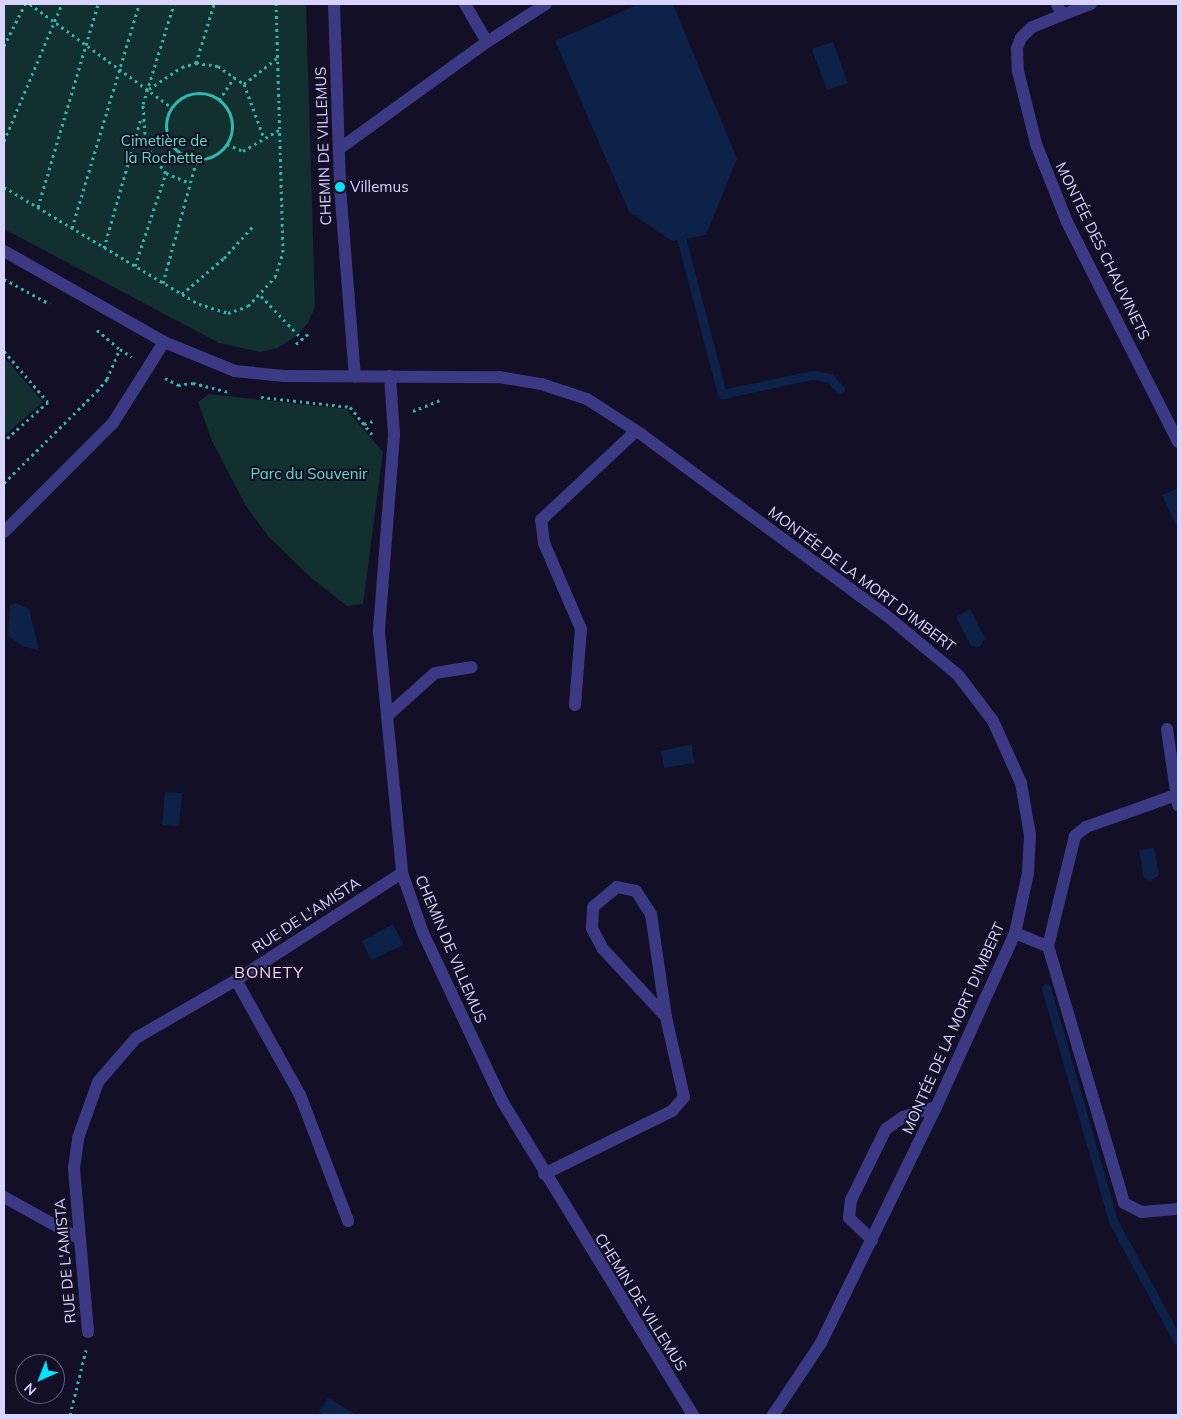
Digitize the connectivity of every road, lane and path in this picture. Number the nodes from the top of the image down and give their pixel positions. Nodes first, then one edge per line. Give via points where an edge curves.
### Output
1 (25, 4) edge
2 (30, 4) edge
3 (62, 4) edge
4 (98, 4) edge
5 (139, 4) edge
6 (174, 4) edge
7 (214, 4) edge
8 (276, 4) edge
9 (334, 4) edge
10 (464, 4) edge
11 (546, 4) edge
12 (1091, 4) edge
13 (1059, 9) edge
14 (54, 21) junction
15 (487, 42) junction
16 (86, 44) junction
17 (4, 46) edge
18 (278, 58) junction
19 (196, 63) junction
20 (119, 68) junction
21 (235, 76) junction
22 (244, 84) junction
23 (148, 90) junction
24 (219, 100) junction
25 (171, 107) junction
26 (141, 118) junction
27 (280, 129) junction
28 (264, 138) junction
29 (4, 141) edge
30 (227, 144) junction
31 (340, 149) junction
32 (197, 159) junction
33 (166, 172) junction
34 (190, 183) junction
35 (4, 187) edge
36 (38, 207) junction
37 (254, 225) dead end
38 (72, 228) junction
39 (104, 248) junction
40 (4, 251) edge
41 (135, 266) junction
42 (4, 279) edge
43 (163, 283) junction
44 (182, 294) junction
45 (261, 296) junction
46 (53, 305) dead end
47 (94, 327) dead end
48 (309, 333) dead end
49 (304, 341) junction
50 (164, 342) junction
51 (296, 344) dead end
52 (120, 349) junction
53 (4, 351) edge
54 (149, 368) junction
55 (354, 376) junction
56 (390, 376) junction
57 (235, 393) dead end
58 (254, 396) dead end
59 (446, 398) dead end
60 (394, 416) junction
61 (364, 424) junction
62 (636, 431) junction
63 (4, 441) edge
64 (1178, 442) edge
65 (393, 458) junction
66 (4, 482) edge
67 (4, 532) edge
68 (472, 667) dead end
69 (574, 705) dead end
70 (387, 716) junction
71 (1167, 730) dead end
72 (1177, 800) edge
73 (402, 873) junction
74 (1015, 933) junction
75 (1048, 946) junction
76 (236, 980) junction
77 (666, 1017) junction
78 (936, 1107) junction
79 (544, 1174) junction
80 (4, 1197) edge
81 (1178, 1209) edge
82 (348, 1221) dead end
83 (78, 1238) junction
84 (872, 1240) junction
85 (88, 1332) joint
86 (70, 1415) edge
87 (692, 1415) edge
88 (773, 1415) edge

1 - 17 path
2 - 14 path
3 - 14 path
4 - 16 path
5 - 20 path
6 - 23 path
7 - 19 path
8 - 18 path
9 - 31 street, CHEMIN DE VILLEMUS
10 - 15 street
11 - 15 street
12 - 13 street, MONTÉE DES CHAUVINETS
13 - 64 street, MONTÉE DES CHAUVINETS via 1032,27 1021,38 1017,48 1018,71 1036,144 1067,222
14 - 16 path
14 - 29 path
15 - 31 street
16 - 20 path
16 - 36 path
18 - 22 path
18 - 27 path
19 - 21 path via 218,66
19 - 23 path via 182,67
20 - 23 path
20 - 38 path
21 - 22 path
21 - 24 path
22 - 28 path
23 - 25 path
23 - 26 path
24 - 25 path via 199,92 188,94
24 - 30 path via 231,118
25 - 32 path via 166,117 168,139 182,155
26 - 33 path via 151,153
26 - 39 path
27 - 28 path
27 - 45 path via 283,252 275,277
28 - 30 path via 243,151
30 - 32 path via 214,156
31 - 55 street, CHEMIN DE VILLEMUS
32 - 34 path
33 - 34 path
33 - 41 path
34 - 43 path
35 - 36 path
36 - 38 path
37 - 44 path via 224,258
38 - 39 path
39 - 41 path
40 - 50 street, MONTÉE DE LA MORT D'IMBERT
41 - 43 path
42 - 46 path
43 - 44 path
44 - 45 path via 199,304 228,313 248,306
45 - 49 path
47 - 52 path
48 - 49 path
49 - 51 path
50 - 54 street
50 - 55 street, MONTÉE DE LA MORT D'IMBERT via 210,363 249,374
52 - 54 path
52 - 66 path via 107,379 97,391
53 - 63 path via 48,402
54 - 57 path via 178,385 193,383
54 - 67 street via 98,441
55 - 56 street, MONTÉE DE LA MORT D'IMBERT
56 - 60 street, CHEMIN DE VILLEMUS
56 - 62 street, MONTÉE DE LA MORT D'IMBERT via 478,376 542,384 587,399
58 - 61 path via 350,407
59 - 60 path
60 - 61 path
60 - 65 street, CHEMIN DE VILLEMUS
61 - 65 path
62 - 69 street via 541,520 544,543 581,629
62 - 74 street, MONTÉE DE LA MORT D'IMBERT via 887,616 947,664 973,693 1002,735 1028,814 1028,873
65 - 70 street, CHEMIN DE VILLEMUS via 379,612
68 - 70 street via 435,673
70 - 73 street, CHEMIN DE VILLEMUS
71 - 72 street
72 - 75 street via 1086,827 1075,836
73 - 76 street, RUE DE L'AMISTA
73 - 79 street, CHEMIN DE VILLEMUS via 423,933 476,1049
74 - 75 street
74 - 78 street, MONTÉE DE LA MORT D'IMBERT
75 - 81 street via 1124,1203 1142,1212
76 - 82 street via 300,1095
76 - 83 street, RUE DE L'AMISTA via 136,1038 98,1082 78,1138 74,1168
77 - 77 street via 651,914 636,891 616,887 593,907 596,939
77 - 79 street via 684,1091 678,1106
78 - 84 street, MONTÉE DE LA MORT D'IMBERT
78 - 84 street via 903,1117 886,1129 851,1200 849,1218
79 - 87 street, CHEMIN DE VILLEMUS
80 - 83 street
83 - 85 street, RUE DE L'AMISTA
84 - 88 street, MONTÉE DE LA MORT D'IMBERT via 821,1343
85 - 86 path

